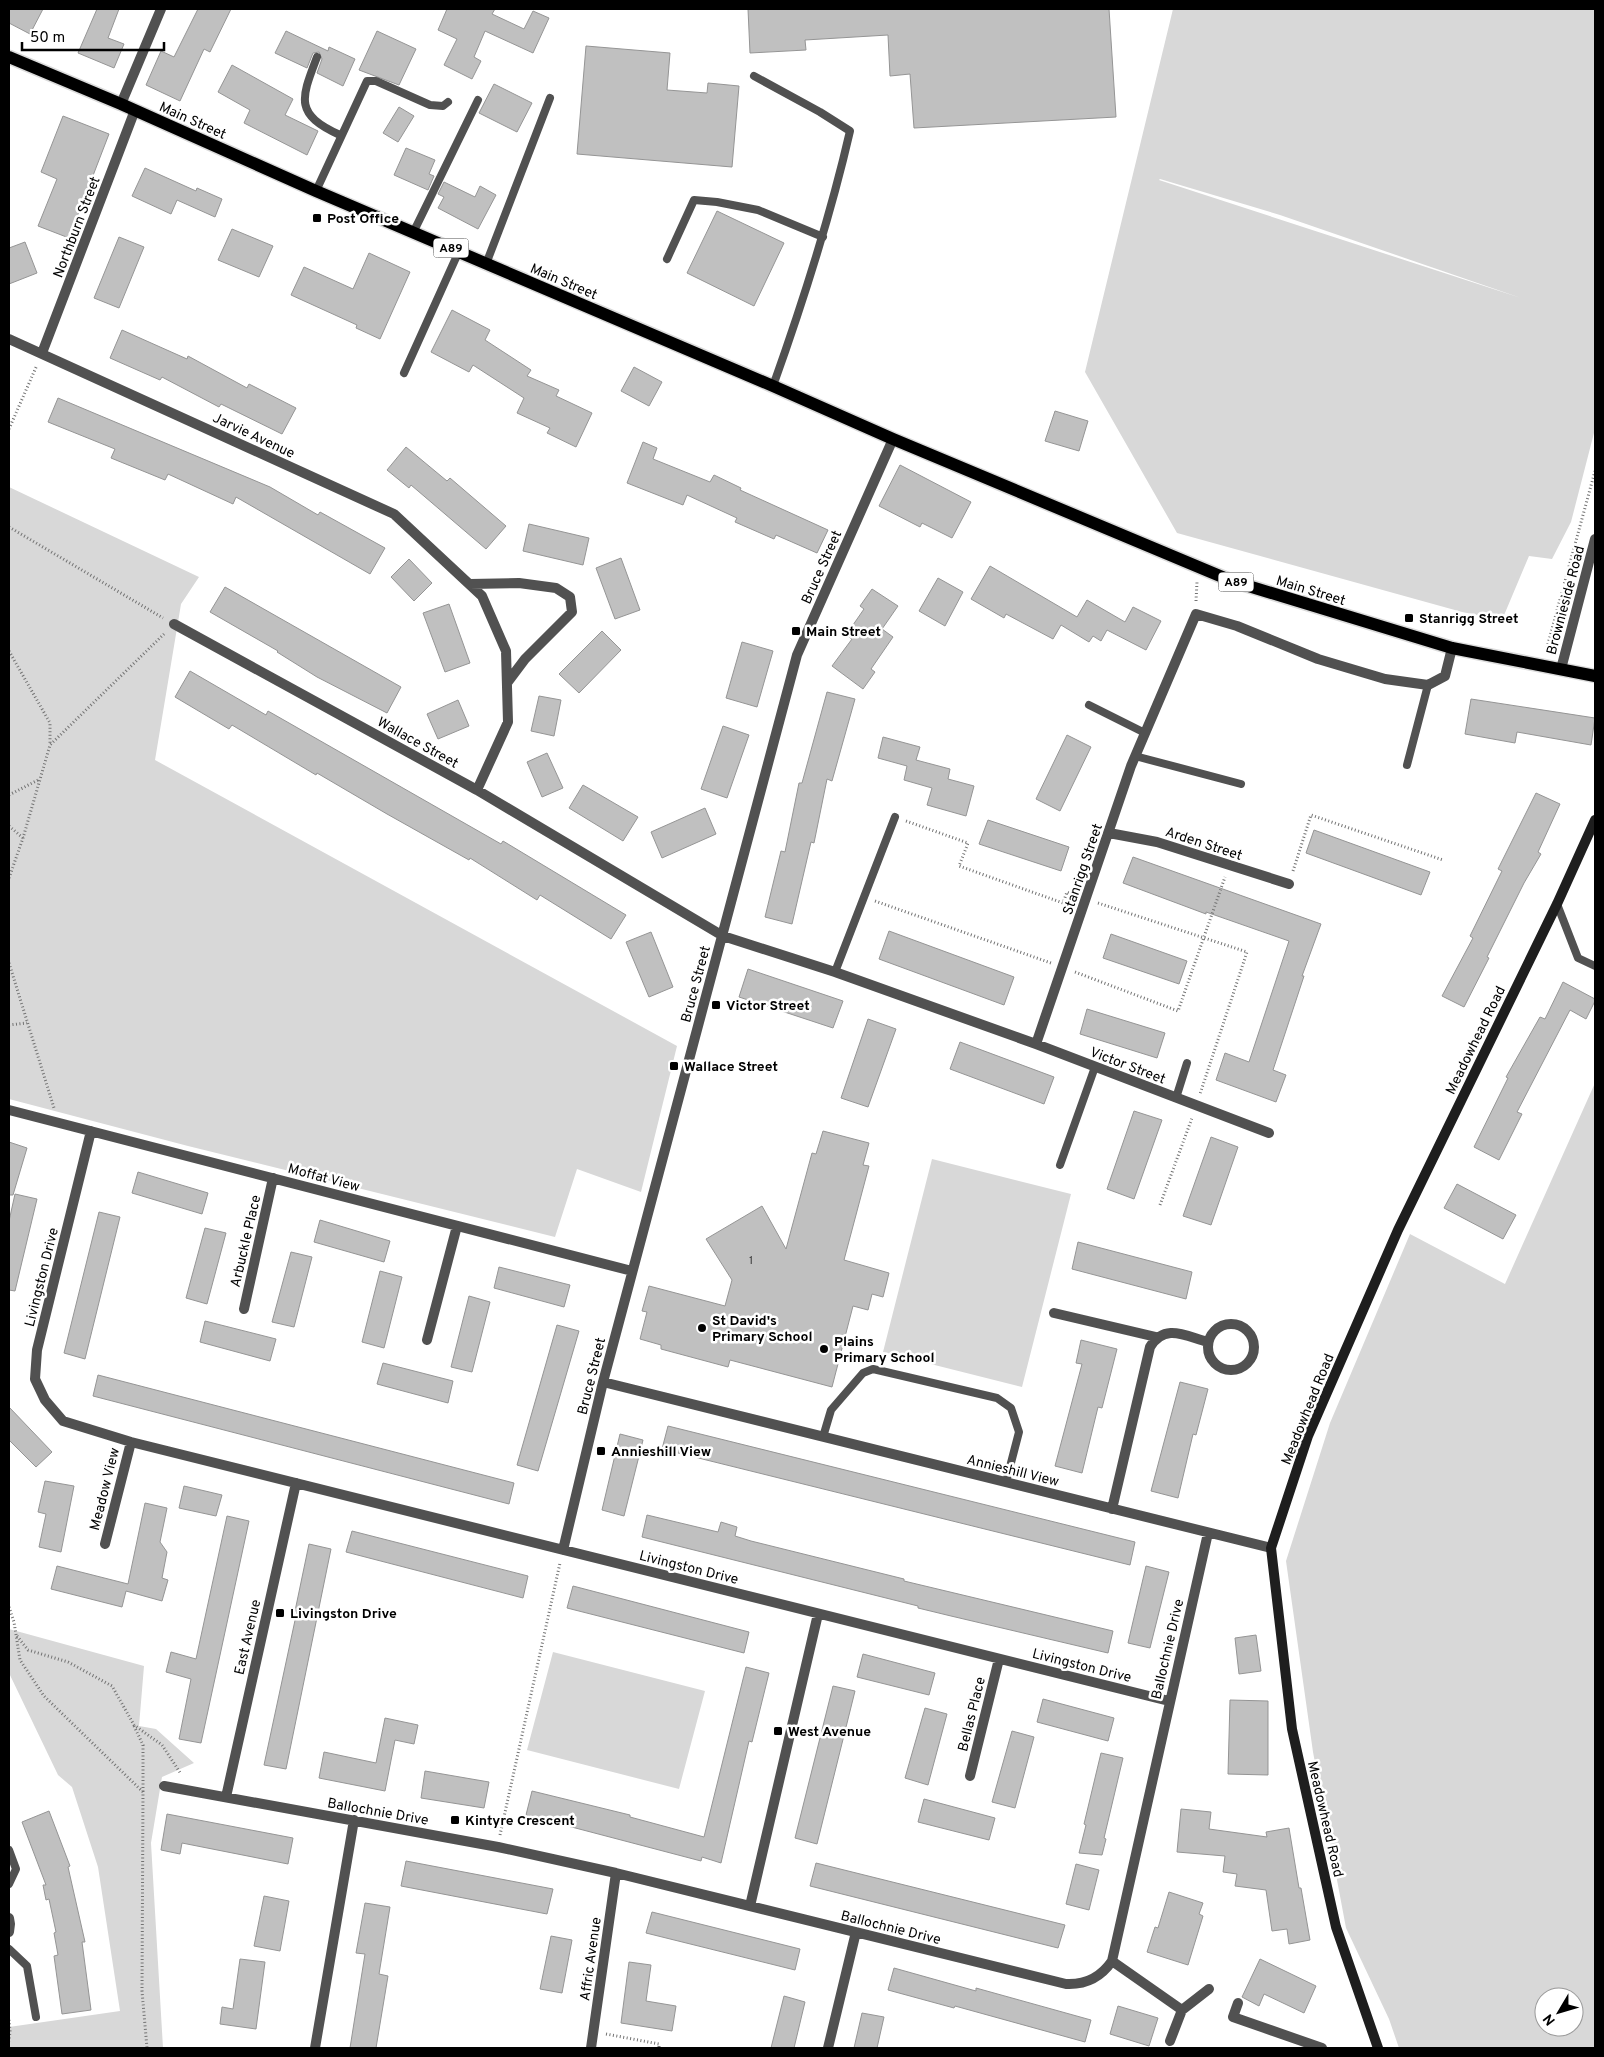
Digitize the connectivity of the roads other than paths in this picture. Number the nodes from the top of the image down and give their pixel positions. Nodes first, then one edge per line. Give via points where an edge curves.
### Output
1 (161, 9) edge
2 (9, 57) edge
3 (318, 57) dead end
4 (754, 76) dead end
5 (550, 98) dead end
6 (478, 100) dead end
7 (448, 102) dead end
8 (121, 104) junction
9 (135, 110) junction
10 (340, 136) junction
11 (316, 191) junction
12 (413, 233) junction
13 (822, 237) junction
14 (459, 251) junction
15 (667, 259) dead end
16 (486, 264) junction
17 (9, 339) edge
18 (42, 353) junction
19 (404, 373) dead end
20 (773, 386) junction
21 (893, 439) junction
22 (1595, 539) edge
23 (470, 584) junction
24 (174, 624) road end
25 (1452, 648) junction
26 (1561, 669) junction
27 (1595, 676) edge
28 (507, 682) junction
29 (1428, 685) junction
30 (1089, 706) dead end
31 (1145, 734) junction
32 (1135, 756) junction
33 (1407, 765) dead end
34 (1242, 784) dead end
35 (477, 790) junction
36 (895, 817) road end
37 (1595, 820) edge
38 (1109, 833) junction
39 (1289, 884) road end
40 (1557, 904) junction
41 (723, 936) junction
42 (1595, 966) edge
43 (835, 972) junction
44 (1036, 1044) junction
45 (1187, 1063) dead end
46 (1095, 1067) junction
47 (1176, 1098) junction
48 (9, 1110) edge
49 (91, 1131) junction
50 (1269, 1133) dead end
51 (1060, 1165) dead end
52 (273, 1178) junction
53 (457, 1226) junction
54 (632, 1271) junction
55 (244, 1309) dead end
56 (1054, 1312) dead end
57 (1156, 1337) junction
58 (427, 1340) dead end
59 (1208, 1342) junction
60 (603, 1382) junction
61 (823, 1437) junction
62 (130, 1442) junction
63 (1006, 1482) junction
64 (296, 1483) junction
65 (1112, 1509) junction
66 (1208, 1533) junction
67 (104, 1544) dead end
68 (1270, 1548) junction
69 (563, 1550) junction
70 (818, 1614) junction
71 (999, 1659) junction
72 (1169, 1701) junction
73 (970, 1776) dead end
74 (164, 1786) dead end
75 (226, 1797) junction
76 (354, 1820) junction
77 (9, 1850) edge
78 (616, 1873) junction
79 (9, 1884) edge
80 (750, 1906) junction
81 (9, 1918) edge
82 (9, 1932) edge
83 (856, 1932) junction
84 (9, 1949) edge
85 (1112, 1961) junction
86 (1209, 1989) dead end
87 (1238, 2003) dead end
88 (1182, 2010) junction
89 (36, 2017) dead end
90 (1170, 2041) dead end
91 (315, 2048) edge
92 (591, 2048) edge
93 (828, 2048) edge
94 (1322, 2048) edge
95 (1378, 2048) edge

1 - 8 street
2 - 8 main road, Main Street / A89
3 - 10 lane via 305,92 306,107 310,118
4 - 13 lane via 850,131
5 - 16 lane
6 - 12 lane
7 - 10 lane via 443,106 430,106 376,81 367,81
8 - 9 main road, Main Street / A89
9 - 11 main road, Main Street / A89
9 - 18 street, Northburn Street
10 - 11 lane
11 - 12 main road, Main Street / A89
12 - 14 main road, Main Street / A89
13 - 15 lane via 758,210 694,200
13 - 20 lane via 803,303
14 - 16 main road, Main Street / A89
14 - 19 lane
16 - 20 main road, Main Street / A89
17 - 18 street, Jarvie Avenue
18 - 23 street, Jarvie Avenue via 394,514
20 - 21 main road, Main Street / A89
21 - 25 main road, Main Street / A89 via 1232,581
21 - 41 street, Bruce Street via 797,655
22 - 26 street, Brownieside Road
23 - 28 street, Jarvie Avenue via 482,596 506,651
23 - 28 street via 519,583 556,588 570,597 572,612
24 - 35 street, Wallace Street
25 - 26 main road, Main Street / A89
25 - 29 street via 1444,676
26 - 27 main road, Main Street / A89
28 - 35 street, Jarvie Avenue via 508,722
29 - 31 street, Stanrigg Street via 1385,679 1318,659 1236,626 1196,614
29 - 33 lane
30 - 31 lane
31 - 32 street, Stanrigg Street
32 - 34 lane
32 - 38 street, Stanrigg Street
35 - 41 street, Wallace Street
36 - 43 lane
37 - 40 street, Meadowhead Road
38 - 39 street, Arden Street via 1157,842
38 - 44 street, Stanrigg Street
40 - 42 lane via 1578,958
40 - 68 street, Meadowhead Road via 1394,1239 1308,1436
41 - 43 street, Victor Street
41 - 54 street, Bruce Street
43 - 44 street, Victor Street
44 - 46 street, Victor Street
45 - 47 lane
46 - 47 street, Victor Street
46 - 51 lane
47 - 50 street, Victor Street
48 - 49 street, Moffat View
49 - 52 street, Moffat View
49 - 62 street, Livingston Drive via 43,1322 35,1379 45,1400 64,1420
52 - 53 street, Moffat View
52 - 55 street, Arbuckle Place
53 - 54 street, Moffat View
53 - 58 street
54 - 60 street, Bruce Street
56 - 57 street
57 - 59 street via 1171,1332
57 - 65 street via 1150,1347
59 - 59 street via 1218,1328 1234,1324 1249,1332 1254,1348 1252,1356 1240,1368 1224,1369 1211,1358
60 - 61 street, Annieshill View
60 - 69 street, Bruce Street
61 - 63 street, Annieshill View
61 - 63 lane via 831,1410 863,1373 873,1369 997,1398 1011,1408 1019,1432
62 - 64 street, Livingston Drive
62 - 67 street, Meadow View
63 - 65 street, Annieshill View
64 - 69 street, Livingston Drive
64 - 75 street, East Avenue
65 - 66 street, Annieshill View
66 - 68 street, Annieshill View
66 - 72 street, Ballochnie Drive
68 - 95 street, Meadowhead Road via 1292,1730 1336,1927
69 - 70 street, Livingston Drive
70 - 71 street, Livingston Drive
70 - 80 street
71 - 72 street, Livingston Drive
71 - 73 street, Bellas Place
72 - 85 street, Ballochnie Drive
74 - 75 street, Ballochnie Drive
75 - 76 street, Ballochnie Drive
76 - 78 street, Ballochnie Drive
76 - 91 street
77 - 79 lane via 16,1869
78 - 80 street, Ballochnie Drive
78 - 92 street, Affric Avenue
80 - 83 street, Ballochnie Drive
81 - 82 street
83 - 85 street, Ballochnie Drive via 1066,1984 1092,1980
83 - 93 street
84 - 89 lane via 27,1966
85 - 88 street
86 - 88 street
87 - 94 street via 1233,2017
88 - 90 street

